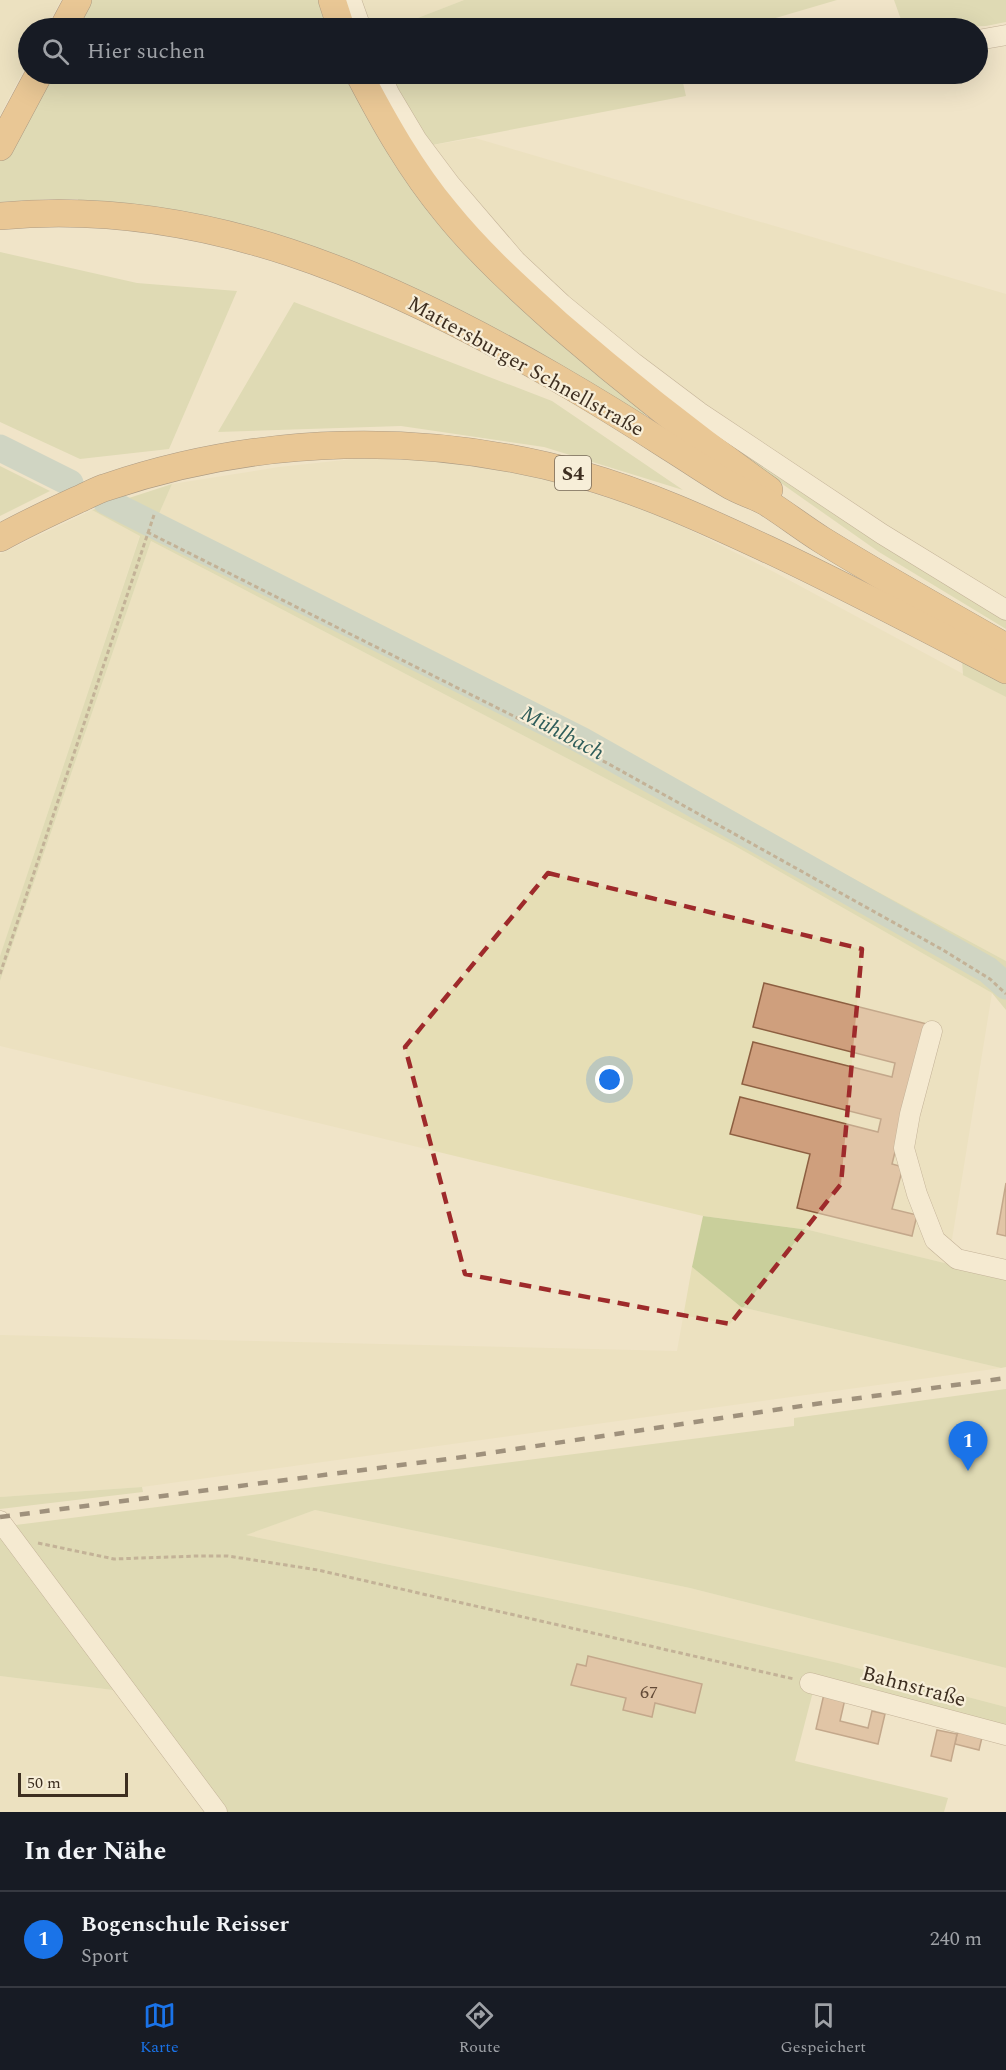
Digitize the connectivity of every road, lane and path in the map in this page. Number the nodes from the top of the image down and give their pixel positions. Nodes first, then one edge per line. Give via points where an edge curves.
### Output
1 (78, 0) edge
2 (332, 0) edge
3 (351, 0) edge
4 (68, 18) edge
5 (337, 18) edge
6 (357, 18) edge
7 (1006, 35) edge
8 (988, 38) edge
9 (34, 84) edge
10 (364, 84) edge
11 (385, 84) edge
12 (0, 147) edge
13 (0, 216) edge
14 (732, 487) junction
15 (153, 516) dead end
16 (147, 531) junction
17 (0, 538) edge
18 (859, 561) junction
19 (1006, 610) edge
20 (1006, 646) edge
21 (1006, 661) edge
22 (1006, 670) edge
23 (0, 974) edge
24 (1006, 994) edge
25 (932, 1031) dead end
26 (1006, 1270) edge
27 (0, 1521) edge
28 (23, 1551) junction
29 (810, 1683) joint
30 (1006, 1736) edge
31 (218, 1812) edge

1 - 4 highway
2 - 5 highway
3 - 6 street
7 - 8 street
9 - 12 highway
10 - 18 highway via 390,133 446,211 513,283 619,376 698,439 828,532
11 - 19 street via 417,140 450,184 516,261 562,304 699,412 882,534
13 - 14 highway, Mattersburger Schnellstraße via 79,213 160,220 228,233 298,255 386,289 471,331 554,377
14 - 18 highway, Mattersburger Schnellstraße via 764,501
14 - 21 highway via 759,511 818,550
15 - 16 path
16 - 23 path
16 - 24 path via 607,763 943,950 990,979
17 - 22 highway, S4 via 104,487 236,455 341,444 446,448 585,476 680,510 816,572
18 - 20 highway, Mattersburger Schnellstraße
25 - 26 street via 904,1148 917,1194 935,1239 957,1259
27 - 28 street
28 - 29 path via 38,1543 114,1559 228,1557 318,1570
28 - 31 street
29 - 30 street, Bahnstraße

